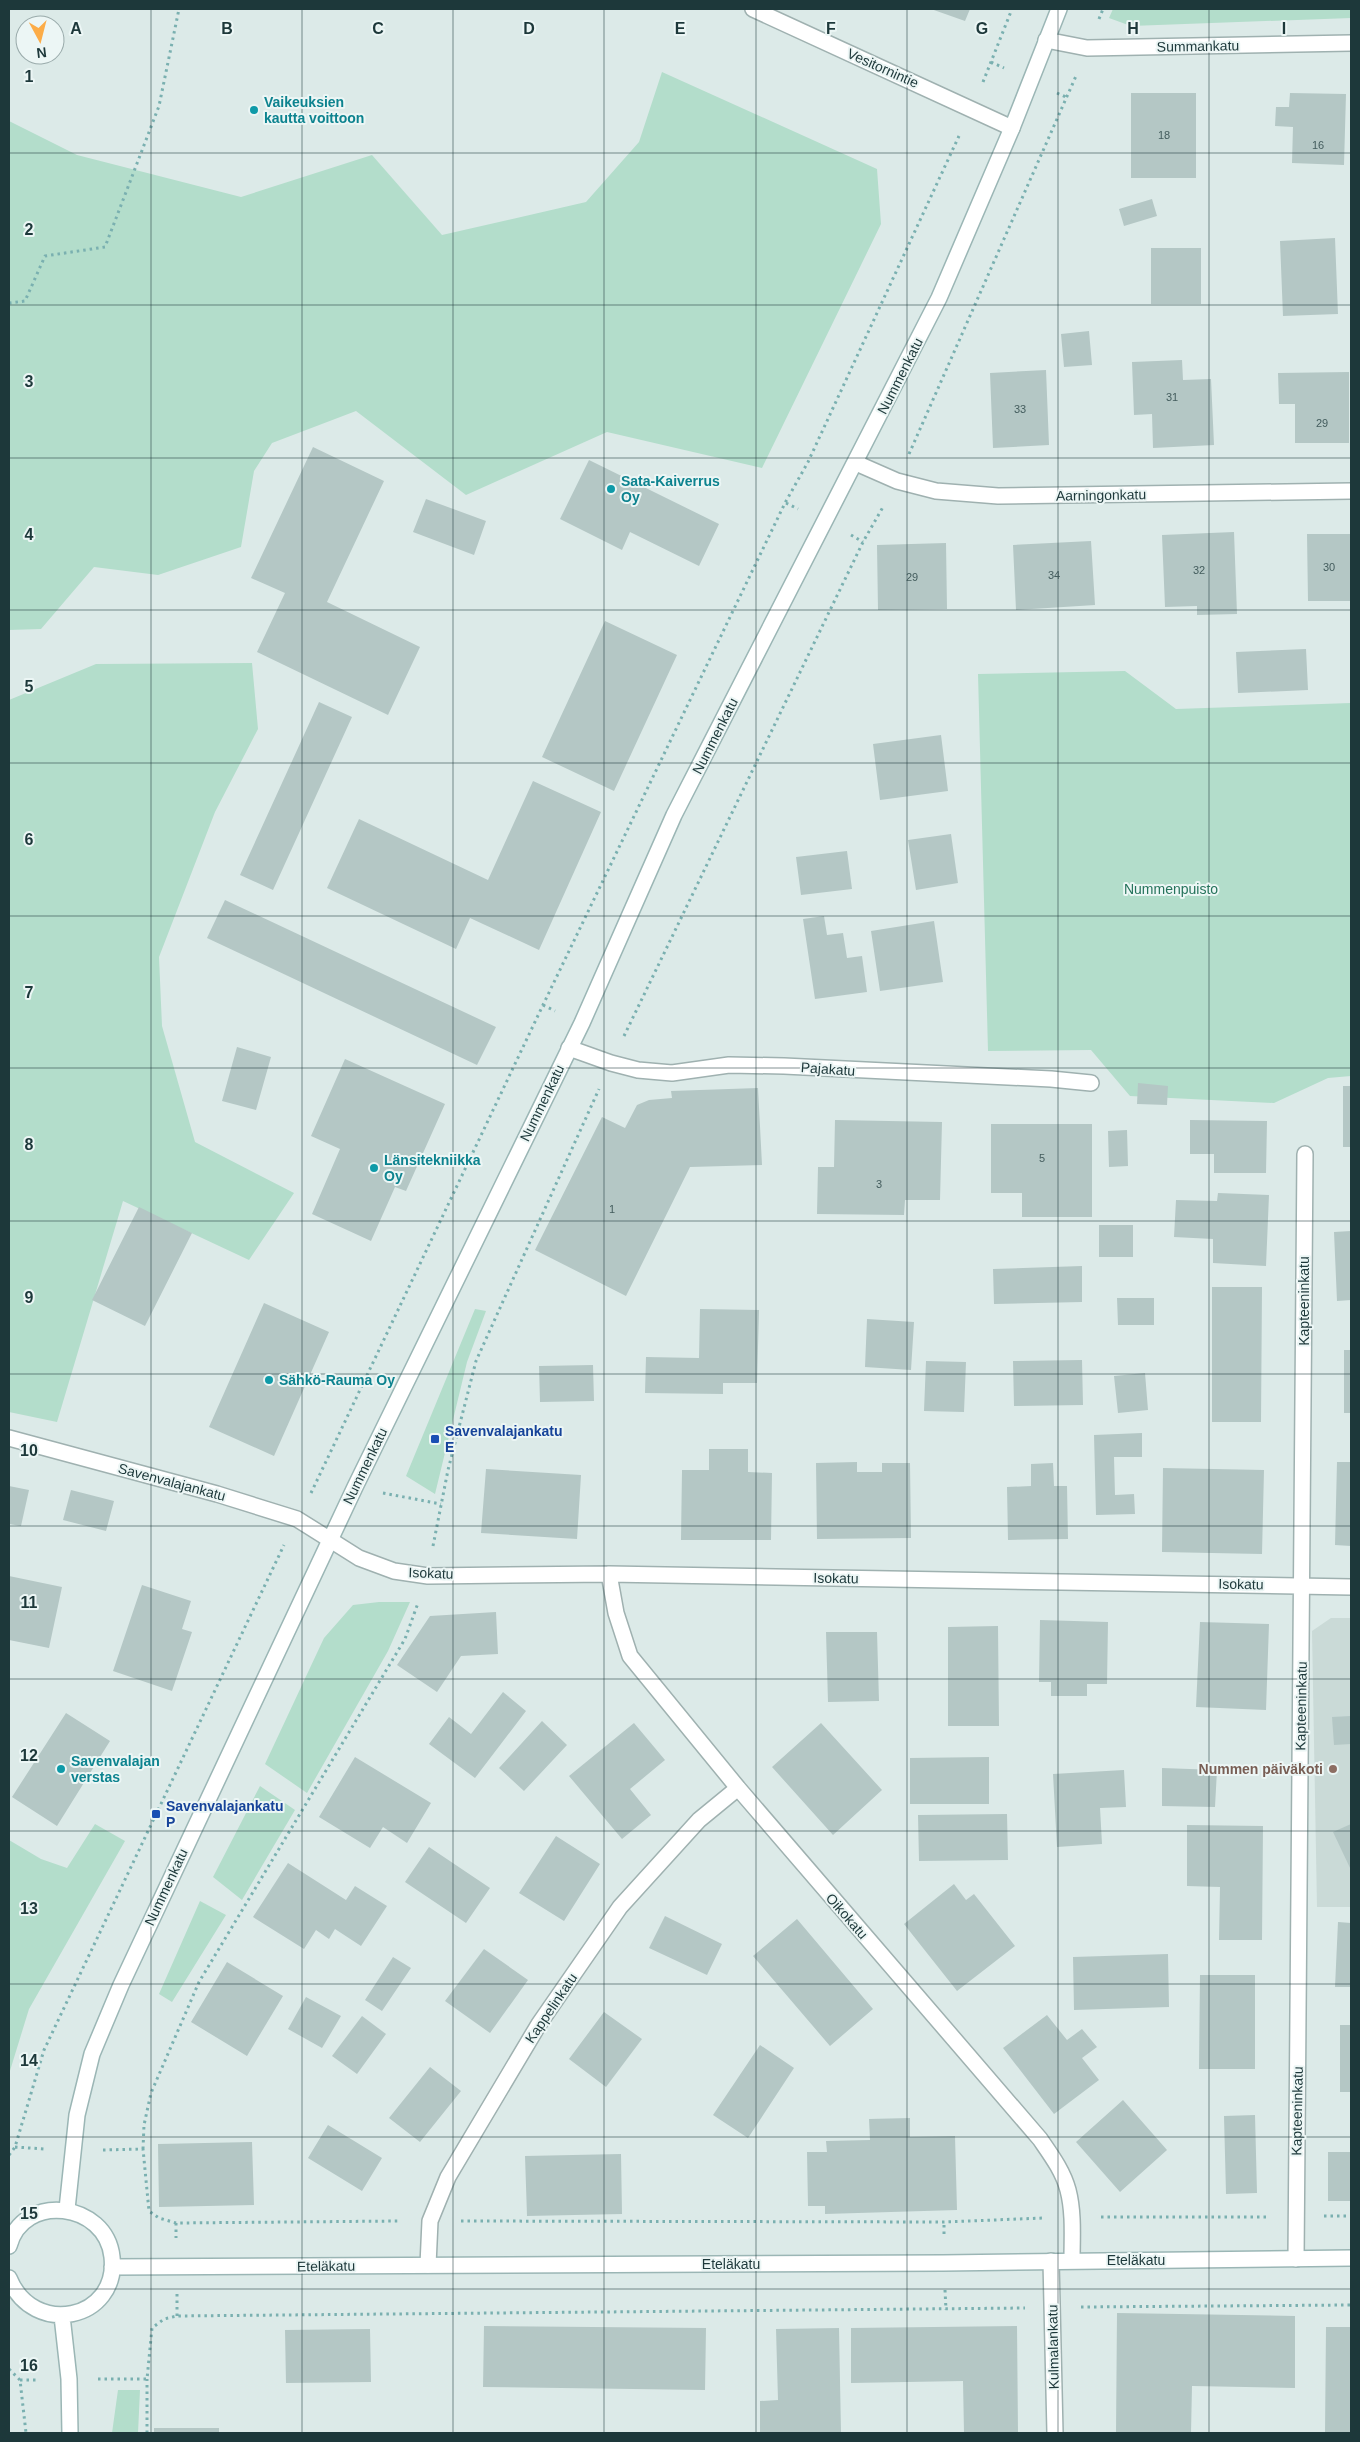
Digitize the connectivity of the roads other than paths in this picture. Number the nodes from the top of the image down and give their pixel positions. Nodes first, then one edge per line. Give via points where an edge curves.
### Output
1 (753, 9) edge
2 (1059, 9) edge
3 (1046, 40) junction
4 (1351, 43) edge
5 (1012, 128) junction
6 (856, 463) junction
7 (1351, 491) edge
8 (569, 1048) junction
9 (1091, 1083) dead end
10 (1304, 1154) dead end
11 (9, 1438) edge
12 (330, 1539) junction
13 (610, 1574) junction
14 (1302, 1585) junction
15 (1351, 1587) edge
16 (738, 1788) junction
17 (67, 2209) junction
18 (9, 2246) edge
19 (1351, 2258) edge
20 (1296, 2259) junction
21 (1072, 2260) junction
22 (1051, 2261) junction
23 (428, 2265) junction
24 (112, 2267) junction
25 (9, 2278) edge
26 (62, 2316) junction
27 (70, 2433) edge
28 (1055, 2433) edge

1 - 5 street, Vesitornintie
2 - 3 street, Nummenkatu
3 - 4 street, Summankatu via 1087,48
3 - 5 street, Nummenkatu
5 - 6 street, Nummenkatu via 940,298
6 - 7 street, Aarningonkatu via 897,481 936,491 998,496
6 - 8 street, Nummenkatu via 674,815
8 - 9 street, Pajakatu via 638,1070 672,1073 729,1065 784,1066
8 - 12 street, Nummenkatu
10 - 14 street, Kapteeninkatu
11 - 12 street, Savenvalajankatu via 297,1519
12 - 13 street, Isokatu via 359,1558 394,1571 428,1576
12 - 17 street, Nummenkatu via 183,1850 92,2054 77,2115
13 - 14 street, Isokatu
13 - 16 street, Oikokatu via 616,1612 630,1656
14 - 15 street, Isokatu
14 - 20 street, Kapteeninkatu
16 - 21 street, Oikokatu via 1040,2140 1058,2166 1068,2190
16 - 23 street, Kappelinkatu via 699,1820 620,1907 538,2024 448,2177 430,2221
17 - 18 street via 47,2210 30,2218 16,2230
17 - 24 street via 84,2215 107,2238
19 - 20 street, Eteläkatu
20 - 21 street, Eteläkatu
21 - 22 street, Eteläkatu
22 - 23 street, Eteläkatu
22 - 28 street, Kulmalankatu
23 - 24 street, Eteläkatu
24 - 26 street via 108,2284 97,2301 83,2311
25 - 26 street via 14,2291 26,2304 49,2315
26 - 27 street via 69,2379

